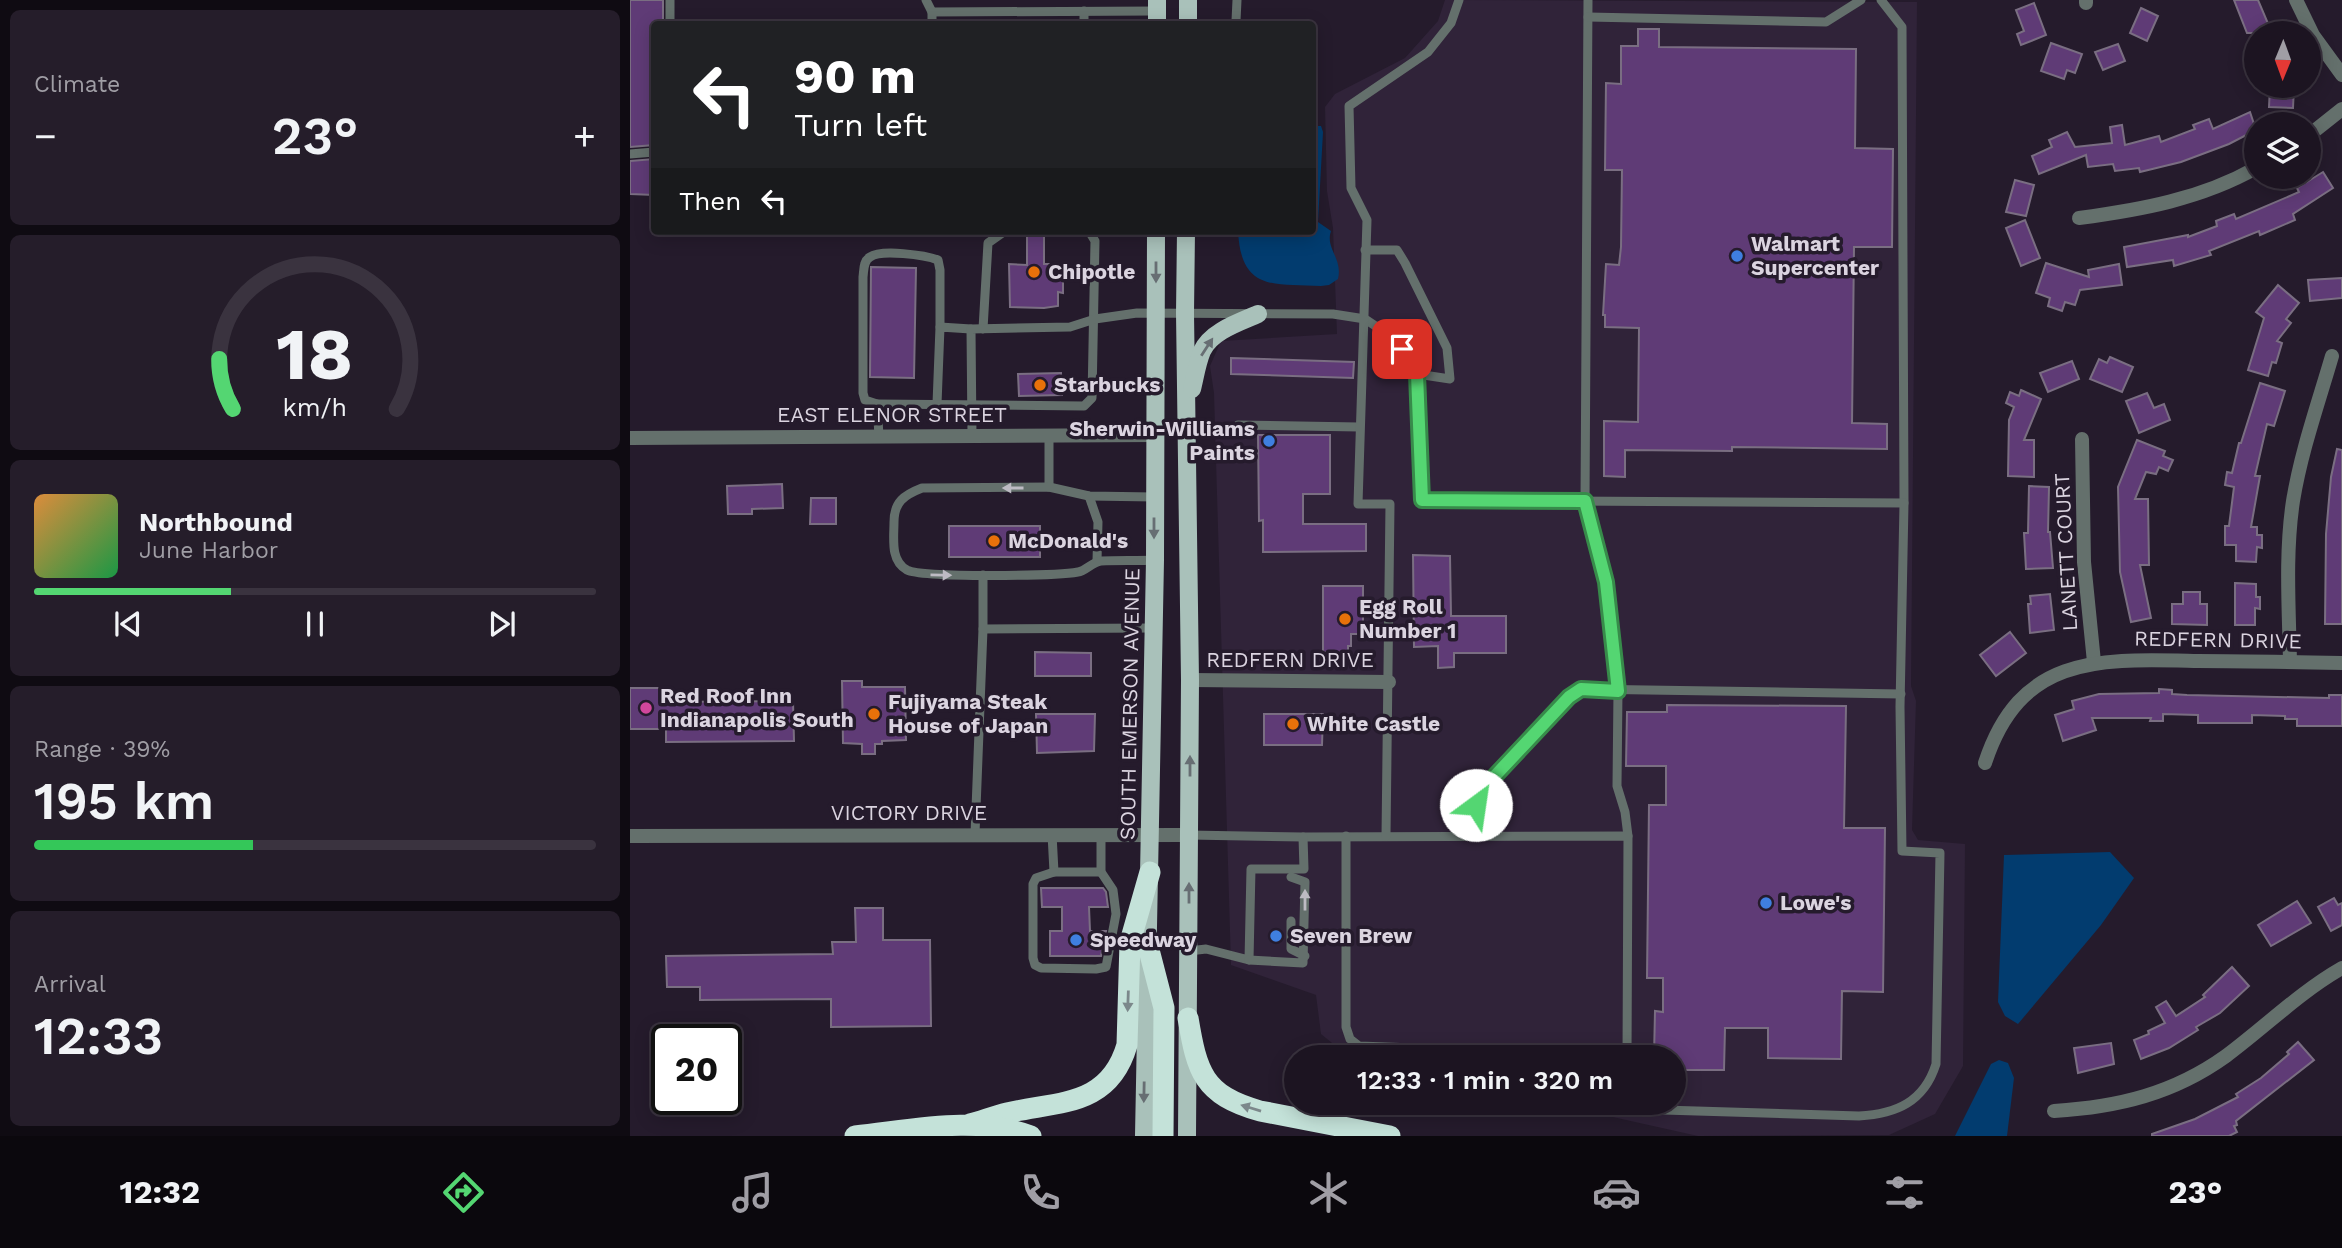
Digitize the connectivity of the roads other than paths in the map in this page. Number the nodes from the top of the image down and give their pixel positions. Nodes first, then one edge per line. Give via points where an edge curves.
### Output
1 (670, 0) edge
2 (926, 0) edge
3 (1103, 0) edge
4 (1188, 0) edge
5 (1237, 0) edge
6 (1460, 0) edge
7 (1588, 0) edge
8 (1861, 0) edge
9 (1881, 0) edge
10 (2296, 0) edge
11 (1084, 11) junction
12 (1103, 11) junction
13 (932, 12) junction
14 (1157, 12) edge
15 (1588, 18) junction
16 (670, 21) edge
17 (932, 21) edge
18 (1084, 21) edge
19 (1188, 21) edge
20 (1236, 21) edge
21 (2342, 75) edge
22 (2342, 109) edge
23 (2321, 126) edge
24 (651, 152) edge
25 (630, 154) edge
26 (2244, 173) edge
27 (2079, 218) dead end
28 (999, 235) edge
29 (1091, 235) edge
30 (1156, 235) edge
31 (1186, 235) edge
32 (1365, 250) junction
33 (1156, 313) junction
34 (1185, 313) junction
35 (1258, 314) junction
36 (1095, 319) junction
37 (1362, 319) junction
38 (940, 327) junction
39 (971, 329) junction
40 (983, 329) junction
41 (2332, 356) dead end
42 (1417, 374) junction
43 (877, 404) junction
44 (937, 404) junction
45 (970, 405) junction
46 (1187, 406) junction
47 (1238, 425) dead end
48 (1359, 427) junction
49 (1049, 435) junction
50 (1155, 435) junction
51 (878, 436) junction
52 (972, 436) junction
53 (630, 438) edge
54 (2082, 439) dead end
55 (1049, 487) junction
56 (1089, 496) junction
57 (1154, 497) junction
58 (1585, 501) junction
59 (1904, 503) junction
60 (1155, 560) junction
61 (1097, 561) junction
62 (983, 575) junction
63 (1152, 628) junction
64 (983, 629) junction
65 (2094, 662) junction
66 (2290, 662) junction
67 (2342, 663) edge
68 (1190, 680) junction
69 (1389, 682) junction
70 (1618, 691) junction
71 (1901, 694) junction
72 (1985, 763) dead end
73 (975, 834) junction
74 (1052, 834) junction
75 (1101, 834) junction
76 (1150, 834) junction
77 (1189, 835) junction
78 (630, 836) edge
79 (1346, 836) junction
80 (1386, 836) junction
81 (1475, 836) junction
82 (1628, 836) junction
83 (1303, 837) junction
84 (1054, 872) junction
85 (1101, 872) junction
86 (1150, 872) junction
87 (1291, 873) junction
88 (1291, 888) dead end
89 (1116, 914) junction
90 (1291, 921) dead end
91 (1132, 933) junction
92 (1149, 950) junction
93 (1189, 951) junction
94 (1305, 956) junction
95 (1249, 960) junction
96 (2342, 968) edge
97 (1188, 1018) junction
98 (1358, 1045) edge
99 (1628, 1045) edge
100 (1686, 1109) edge
101 (2054, 1111) dead end
102 (970, 1124) junction
103 (855, 1136) edge
104 (1031, 1136) edge
105 (1143, 1136) edge
106 (1163, 1136) edge
107 (1187, 1136) edge
108 (1390, 1136) edge

1 - 16 lane
2 - 13 lane
3 - 12 lane
4 - 19 main road
5 - 20 lane
6 - 32 lane via 1451,23 1428,52 1349,106 1351,188 1367,220
7 - 15 lane
8 - 15 lane via 1826,22
9 - 59 lane via 1902,27
10 - 21 street
11 - 12 lane
11 - 13 lane
11 - 18 lane
12 - 14 lane
13 - 17 lane
15 - 58 lane
22 - 23 street
24 - 25 lane
26 - 27 street via 2179,200
28 - 40 lane via 988,243
29 - 36 lane
30 -> 33 main road, SOUTH EMERSON AVENUE
31 - 34 main road
32 - 37 lane
32 - 42 lane via 1396,250 1447,348 1450,379
33 - 34 lane
33 - 36 lane
33 - 50 main road, SOUTH EMERSON AVENUE
34 - 35 lane
34 - 46 main road
35 - 37 lane via 1333,314
46 -> 35 main road via 1202,350 1225,329
36 - 40 lane via 1070,327
36 - 45 lane via 1092,398 1084,406
37 - 42 lane via 1402,349
37 - 48 lane
38 - 39 lane
38 - 43 lane via 938,260 926,255 878,254 864,263 863,393 864,400
38 - 44 lane
39 - 40 lane
39 - 45 lane
41 - 66 street via 2293,503
42 - 58 lane via 1422,500
43 - 44 lane
43 - 51 lane
44 - 45 lane
45 - 52 lane
46 - 68 main road
47 - 48 lane
48 - 69 lane via 1357,504 1390,504
49 - 50 street, EAST ELENOR STREET
49 - 52 street, EAST ELENOR STREET
49 - 55 lane
50 - 57 main road, SOUTH EMERSON AVENUE
51 - 52 street, EAST ELENOR STREET
51 - 53 street, EAST ELENOR STREET
54 - 65 street, LANETT COURT via 2084,562
55 - 56 lane
55 -> 62 lane via 922,488 898,501 894,554 906,570
56 - 57 lane
56 - 61 lane via 1098,522
57 -> 60 main road, SOUTH EMERSON AVENUE
58 - 59 lane
58 - 70 lane via 1606,582
59 - 71 lane
60 - 61 lane
60 - 63 main road, SOUTH EMERSON AVENUE
61 - 62 lane via 1080,572
62 - 64 lane
63 - 64 lane
63 - 76 main road, SOUTH EMERSON AVENUE
64 - 73 lane
65 - 66 street, REDFERN DRIVE
65 - 72 street, REDFERN DRIVE via 2061,671 2022,698 1997,731
66 - 67 street, REDFERN DRIVE
68 - 69 street, REDFERN DRIVE
77 -> 68 main road
69 - 80 lane
70 - 71 lane
70 - 81 lane via 1581,689 1569,697 1477,795
70 - 82 lane via 1617,786
71 - 100 lane via 1902,851 1940,853 1933,1073 1916,1097 1884,1114
73 - 74 street, VICTORY DRIVE
73 - 78 street, VICTORY DRIVE
74 - 75 street, VICTORY DRIVE
74 - 84 lane
75 - 76 street, VICTORY DRIVE
75 - 85 lane
76 - 77 street, VICTORY DRIVE
76 - 86 main road, SOUTH EMERSON AVENUE
77 - 83 lane
93 -> 77 main road
79 - 80 lane
79 - 83 lane
79 - 98 lane via 1346,1027
80 - 81 lane
81 - 82 lane
82 - 99 lane
83 - 87 lane via 1304,869
84 - 85 lane
84 - 89 lane via 1036,878 1033,884 1035,965 1106,967
85 - 89 lane via 1113,890
86 - 91 highway
86 - 92 main road, SOUTH EMERSON AVENUE
87 - 88 lane
94 -> 87 lane via 1305,882
87 - 95 lane via 1251,869
89 - 91 lane
90 - 94 lane via 1292,950
91 - 92 lane
91 -> 102 highway via 1127,1045 1114,1074 1078,1100
92 -> 105 main road, SOUTH EMERSON AVENUE
92 - 106 highway via 1164,1008
93 - 95 lane via 1206,950
93 - 97 main road
94 - 95 lane via 1303,963
96 - 101 street via 2225,1056 2178,1084 2119,1104
97 - 107 main road
108 -> 97 highway via 1240,1106 1210,1085 1196,1062
102 - 103 highway
102 - 104 highway

